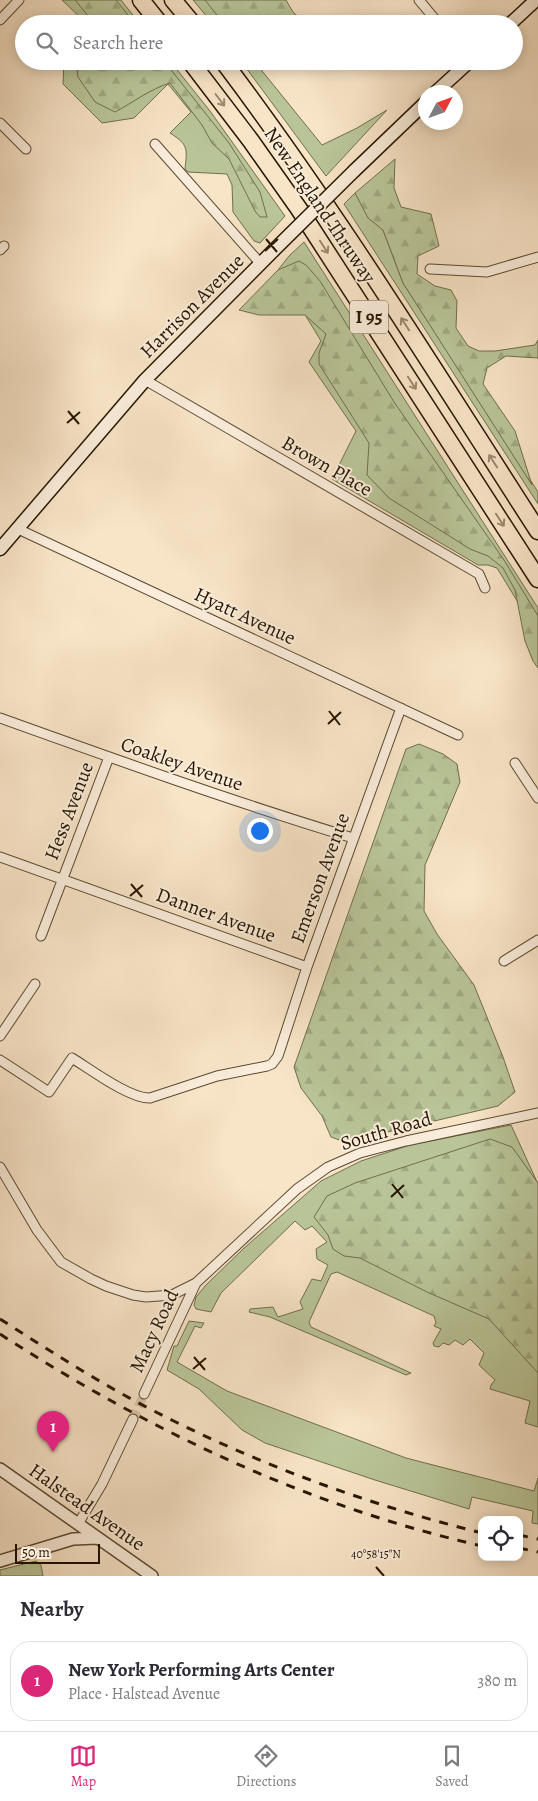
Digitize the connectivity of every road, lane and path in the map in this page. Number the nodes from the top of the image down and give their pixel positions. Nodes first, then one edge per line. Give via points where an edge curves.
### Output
1 (19, 0) edge
2 (141, 0) edge
3 (173, 0) edge
4 (419, 0) edge
5 (536, 0) edge
6 (153, 15) edge
7 (186, 15) edge
8 (432, 15) edge
9 (520, 15) edge
10 (0, 20) edge
11 (197, 70) edge
12 (230, 70) edge
13 (460, 70) edge
14 (444, 85) edge
15 (418, 110) edge
16 (0, 123) edge
17 (155, 144) dead end
18 (26, 149) dead end
19 (538, 257) edge
20 (260, 263) junction
21 (430, 269) dead end
22 (144, 380) junction
23 (18, 529) junction
24 (538, 532) edge
25 (0, 550) edge
26 (538, 580) edge
27 (484, 588) dead end
28 (401, 708) junction
29 (0, 718) edge
30 (458, 735) dead end
31 (109, 757) junction
32 (516, 763) dead end
33 (538, 798) edge
34 (353, 838) junction
35 (0, 857) edge
36 (62, 878) junction
37 (41, 936) dead end
38 (538, 940) edge
39 (504, 961) dead end
40 (307, 967) junction
41 (36, 984) dead end
42 (0, 1036) edge
43 (0, 1060) edge
44 (538, 1113) edge
45 (0, 1167) edge
46 (196, 1283) junction
47 (144, 1394) tunnel mouth
48 (132, 1419) tunnel mouth
49 (0, 1469) edge
50 (78, 1524) junction
51 (97, 1538) junction
52 (129, 1559) junction
53 (0, 1561) edge
54 (137, 1576) edge
55 (152, 1576) edge

1 - 10 street
2 - 6 highway
3 - 7 highway
4 - 8 street
5 - 9 main road
11 -> 26 highway, New England Thruway / I 95 via 299,209
24 -> 12 highway, New England Thruway / I 95 via 335,217
13 - 14 main road
15 - 20 main road, Harrison Avenue, bridge
16 - 18 street
17 - 20 street
19 - 21 street via 487,272
20 - 22 main road, Harrison Avenue
22 - 23 main road, Harrison Avenue
22 - 27 street, Brown Place via 479,574
23 - 25 main road, Harrison Avenue
23 - 28 street, Hyatt Avenue
28 - 30 street, Hyatt Avenue
28 - 34 street, Emerson Avenue
29 - 31 street, Coakley Avenue
31 - 34 street, Coakley Avenue
31 - 36 street, Hess Avenue
32 - 33 street
34 - 40 street, Emerson Avenue
35 - 36 street, Danner Avenue
36 - 37 street, Hess Avenue
36 - 40 street, Danner Avenue
38 - 39 street
40 - 43 street, Emerson Avenue via 280,1050 275,1061 267,1066 217,1076 143,1098 72,1058 49,1092
41 - 42 street
44 - 46 street, South Road via 406,1140 343,1159 297,1189
45 - 46 street via 48,1246 61,1262 76,1272 120,1291 146,1297 172,1295
46 - 47 street, Macy Road
48 - 50 street via 102,1484
49 - 50 street, Halstead Avenue
50 - 51 street, Halstead Avenue
51 - 52 street, Halstead Avenue
51 - 53 street via 73,1540
52 - 54 street
52 - 55 street, Halstead Avenue

